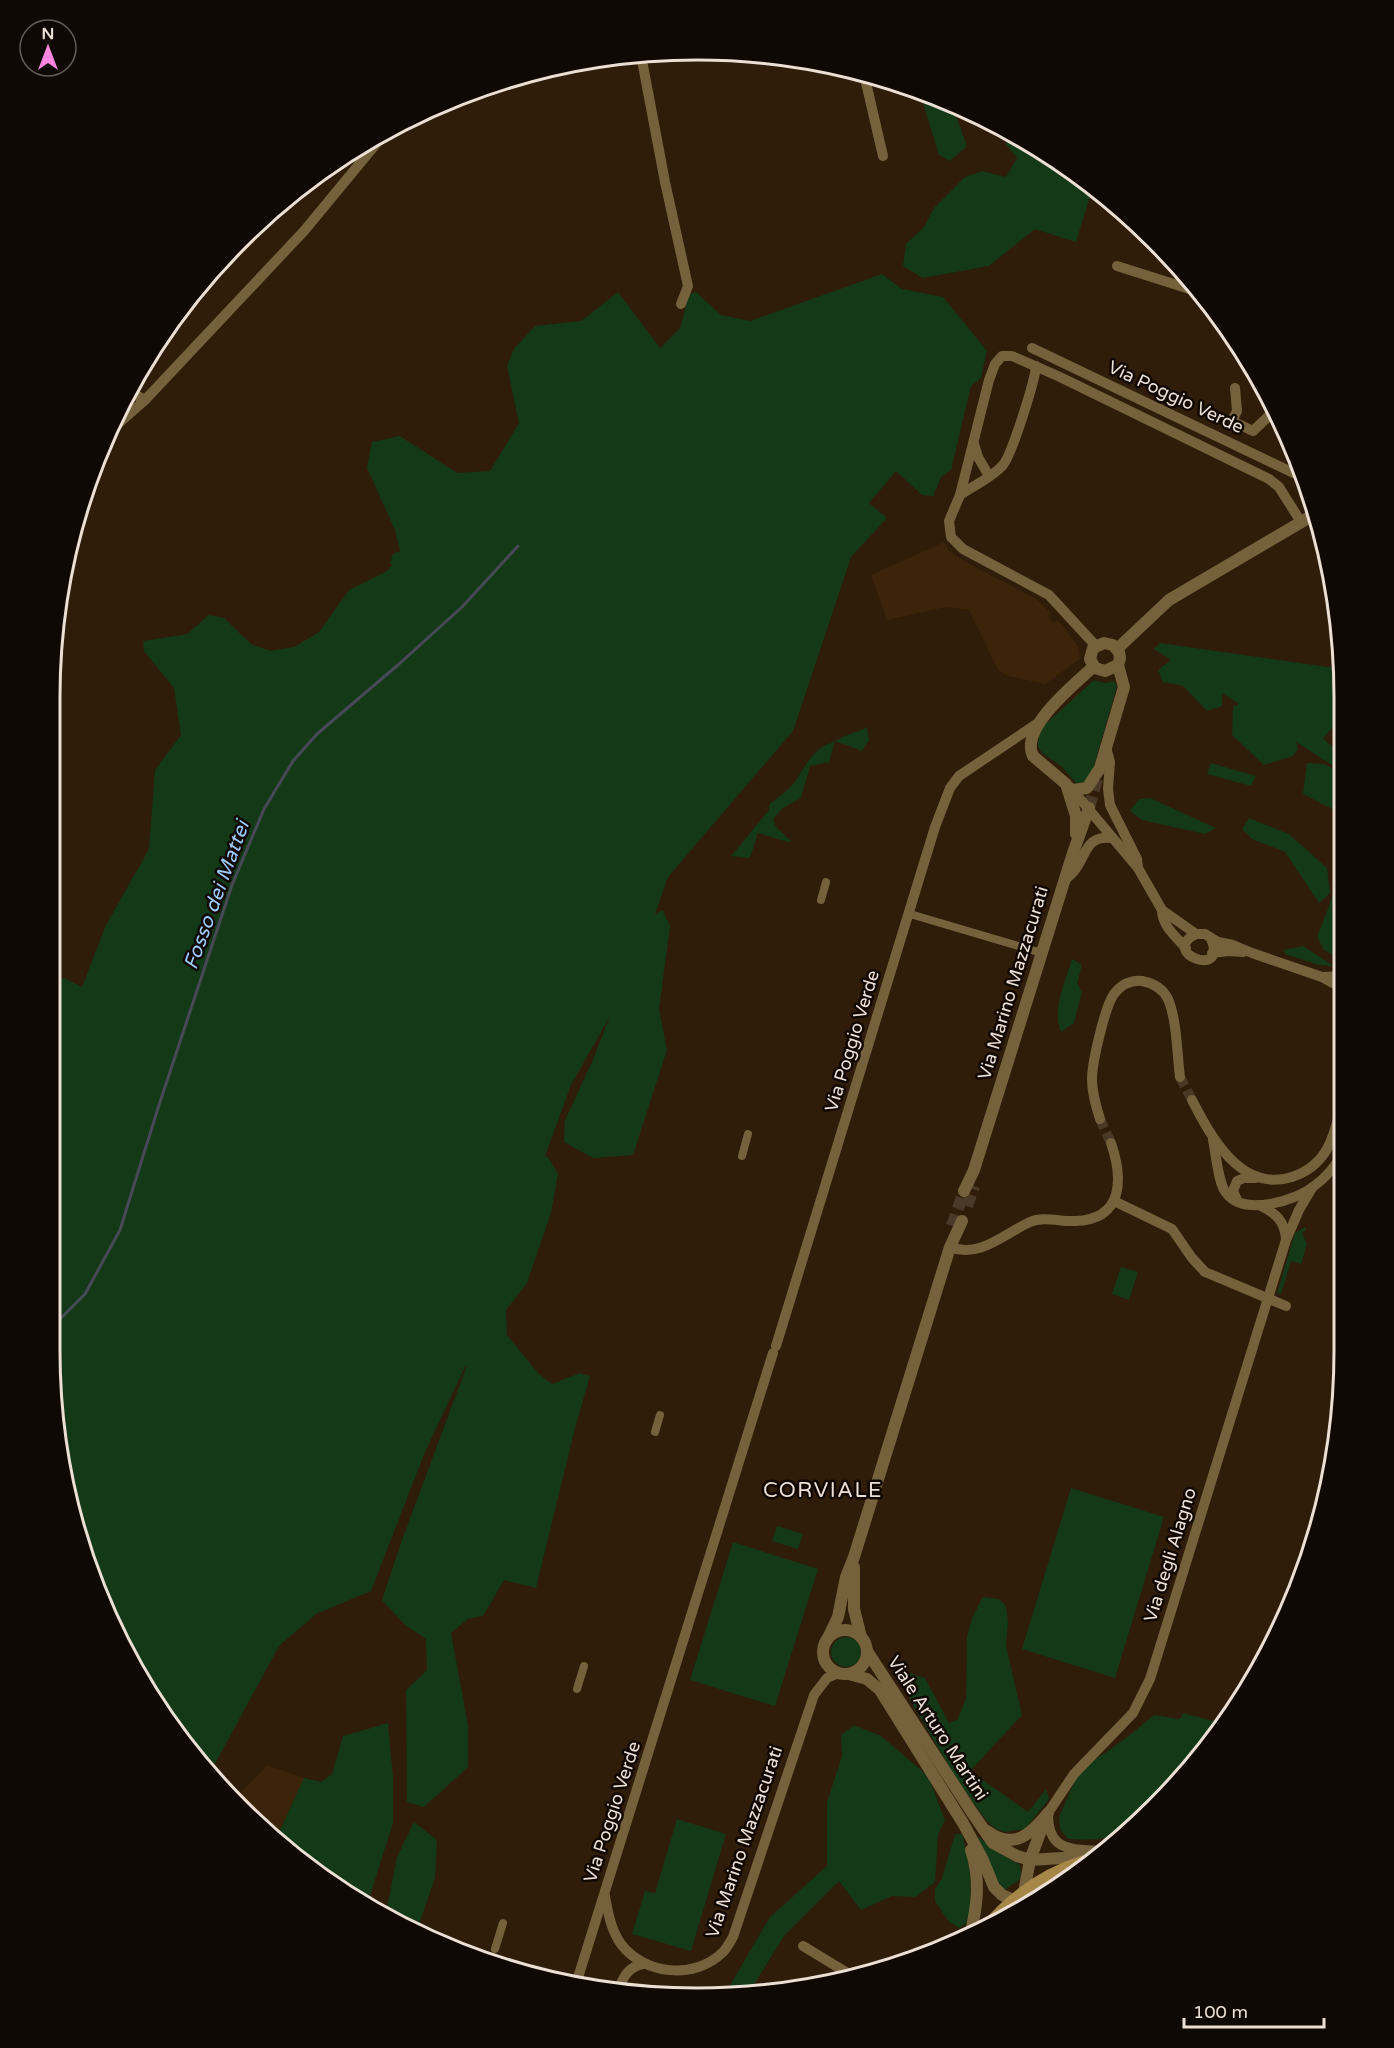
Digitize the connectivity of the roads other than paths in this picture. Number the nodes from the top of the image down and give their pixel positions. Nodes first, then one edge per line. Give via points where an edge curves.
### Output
1 (643, 62) edge
2 (866, 83) edge
3 (371, 150) edge
4 (883, 156) dead end
5 (1117, 266) dead end
6 (1184, 287) edge
7 (681, 304) dead end
8 (1032, 348) dead end
9 (1036, 366) junction
10 (1235, 388) dead end
11 (136, 395) edge
12 (145, 400) junction
13 (1269, 416) edge
14 (125, 417) edge
15 (1253, 431) junction
16 (974, 444) junction
17 (1251, 452) junction
18 (1293, 473) edge
19 (989, 476) junction
20 (960, 495) junction
21 (1308, 518) edge
22 (1301, 522) junction
23 (1096, 646) junction
24 (1117, 649) junction
25 (1118, 665) junction
26 (1093, 667) junction
27 (1038, 723) junction
28 (1106, 747) junction
29 (1069, 787) junction
30 (1089, 808) junction
31 (1112, 838) junction
32 (1073, 853) junction
33 (1138, 868) junction
34 (1064, 880) junction
35 (826, 882) dead end
36 (821, 900) dead end
37 (1162, 910) junction
38 (910, 914) junction
39 (1196, 934) junction
40 (1211, 939) junction
41 (1186, 948) junction
42 (1042, 953) junction
43 (1212, 953) junction
44 (1252, 953) junction
45 (1334, 976) edge
46 (1322, 977) junction
47 (1334, 984) edge
48 (1180, 1077) tunnel mouth
49 (1192, 1100) tunnel mouth
50 (1100, 1119) tunnel mouth
51 (1334, 1130) edge
52 (748, 1134) dead end
53 (1212, 1137) junction
54 (1111, 1143) tunnel mouth
55 (742, 1156) dead end
56 (1334, 1166) edge
57 (1260, 1178) junction
58 (969, 1188) tunnel mouth
59 (1312, 1188) junction
60 (1114, 1201) junction
61 (1238, 1202) junction
62 (1259, 1205) junction
63 (957, 1224) tunnel mouth
64 (1286, 1240) junction
65 (952, 1243) junction
66 (1267, 1299) junction
67 (1286, 1306) dead end
68 (660, 1415) dead end
69 (655, 1432) dead end
70 (854, 1557) junction
71 (861, 1637) junction
72 (827, 1640) junction
73 (867, 1651) junction
74 (584, 1666) dead end
75 (844, 1673) junction
76 (577, 1689) dead end
77 (1048, 1813) junction
78 (963, 1823) junction
79 (980, 1824) junction
80 (1092, 1851) edge
81 (1084, 1857) edge
82 (1030, 1860) junction
83 (1067, 1869) edge
84 (604, 1896) junction
85 (1018, 1896) junction
86 (1006, 1908) edge
87 (503, 1923) dead end
88 (972, 1925) edge
89 (803, 1946) dead end
90 (495, 1949) dead end
91 (643, 1964) junction
92 (843, 1971) edge
93 (578, 1977) edge
94 (621, 1984) edge

1 - 7 street via 688,286
2 - 4 street
3 - 12 street via 304,231
5 - 6 street
8 - 17 street, Via Poggio Verde
9 - 16 street via 1009,355 997,361
9 - 19 street via 1034,383 1007,458
9 - 22 street via 1269,479 1279,487
10 - 15 street via 1237,411 1232,422
11 - 12 street
12 - 14 street
13 - 15 street
15 - 17 street
16 - 19 street
16 - 20 street
17 - 18 street, Via Poggio Verde
19 - 20 street
20 - 23 street via 949,524 955,542 1049,595
21 - 22 street
22 - 24 street via 1169,600
23 - 24 street via 1107,643
23 - 26 street via 1090,656
24 - 25 street
25 - 26 street via 1106,671
25 - 28 street via 1124,687
26 - 27 street
27 - 29 street via 1031,751
27 - 38 street, Via Poggio Verde via 963,772 953,784 935,827
28 - 29 street via 1100,768 1087,788
28 - 33 street via 1110,805
29 - 30 street
29 - 32 street via 1076,816
30 - 31 street
30 - 32 street, Via Marino Mazzacurati
31 - 33 street
31 - 34 street via 1093,841 1075,871
32 - 34 street, Via Marino Mazzacurati
33 - 37 street
34 - 42 street, Via Marino Mazzacurati
35 - 36 street
37 - 39 street
37 - 41 street via 1170,932
38 - 42 street
38 - 84 street, Via Poggio Verde
39 - 40 street
39 - 41 street
40 - 43 street
40 - 44 street
41 - 43 street via 1198,961
42 - 58 street, Via Marino Mazzacurati
43 - 44 street
44 - 46 street
45 - 46 street
46 - 47 street
48 - 50 street via 1171,1008 1165,994 1146,982 1127,983 1110,1002 1094,1061 1093,1095
49 - 53 street
51 - 57 street via 1330,1143 1305,1171 1288,1178
52 - 55 street
53 - 57 street via 1233,1162
53 - 61 street via 1224,1189
54 - 60 street via 1119,1175
56 - 59 street
57 - 61 street via 1237,1181 1233,1191
59 - 62 street via 1284,1201
59 - 64 street, Via degli Alagno
60 - 65 street via 1088,1220 1032,1221 986,1246 968,1251
60 - 66 street via 1172,1229 1205,1272
61 - 62 street
62 - 64 street via 1280,1219
63 - 65 street
64 - 66 street, Via degli Alagno
65 - 70 street
66 - 67 street
66 - 77 street, Via degli Alagno via 1150,1679 1133,1713 1074,1774
68 - 69 street
70 - 71 street via 854,1609
70 - 72 street via 838,1617
71 - 72 street via 852,1631 840,1631
71 - 73 street
72 - 75 street via 824,1658 829,1666
73 - 75 street via 860,1668
73 - 79 street, Viale Arturo Martini
74 - 76 street
75 - 78 street, Viale Arturo Martini via 867,1679 880,1690
75 - 91 street, Via Marino Mazzacurati via 827,1678 814,1695 733,1937 724,1952 689,1969 666,1970
77 - 79 street, Viale Arturo Martini via 1031,1833 1017,1838 994,1836
77 - 80 street via 1051,1833 1060,1845
77 - 82 street, Via degli Alagno
78 - 85 street, Viale Arturo Martini via 994,1887 1005,1897
78 - 88 street, Viale Arturo Martini via 978,1874
79 - 82 street, Viale Arturo Martini via 998,1846
81 - 82 street, Viale Arturo Martini
82 - 85 street, Via degli Alagno
83 - 85 main road
84 - 91 street, Via Poggio Verde via 619,1941
84 - 93 street
85 - 86 main road
87 - 90 street
89 - 92 street
91 - 94 street via 626,1973

